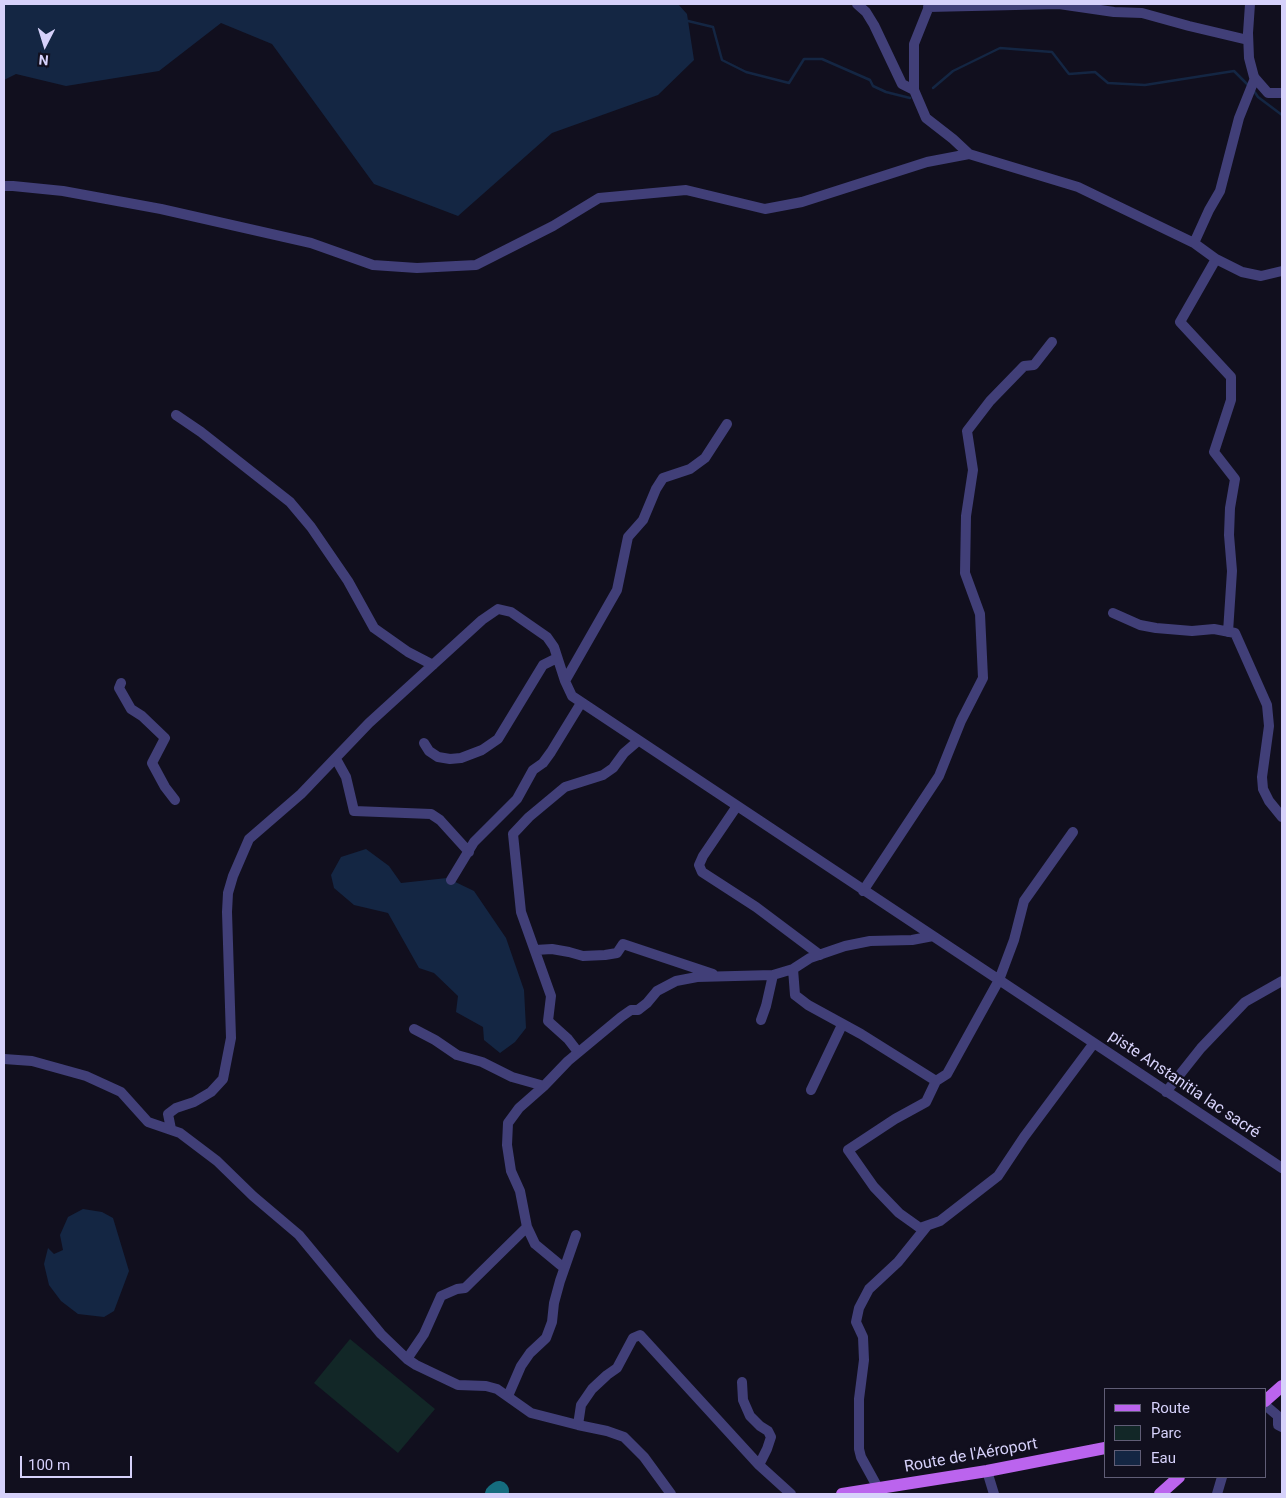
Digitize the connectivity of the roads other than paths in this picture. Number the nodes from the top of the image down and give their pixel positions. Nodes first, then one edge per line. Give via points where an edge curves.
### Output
1 (857, 4) edge
2 (1250, 4) edge
3 (929, 5) edge
4 (1248, 40) junction
5 (1255, 78) junction
6 (914, 90) junction
7 (1282, 93) edge
8 (969, 154) junction
9 (4, 186) edge
10 (1194, 243) junction
11 (1216, 259) junction
12 (1279, 274) edge
13 (1052, 342) dead end
14 (176, 415) dead end
15 (727, 424) dead end
16 (1113, 612) dead end
17 (1228, 632) junction
18 (557, 658) junction
19 (433, 665) junction
20 (565, 681) junction
21 (121, 683) dead end
22 (581, 702) junction
23 (638, 741) junction
24 (424, 743) dead end
25 (336, 759) junction
26 (175, 800) dead end
27 (737, 806) junction
28 (1282, 817) edge
29 (1073, 832) dead end
30 (469, 852) junction
31 (451, 880) dead end
32 (863, 890) junction
33 (933, 936) junction
34 (535, 950) junction
35 (820, 955) junction
36 (793, 969) junction
37 (773, 975) junction
38 (721, 976) junction
39 (999, 980) junction
40 (1282, 980) edge
41 (761, 1020) dead end
42 (842, 1025) junction
43 (414, 1029) dead end
44 (1094, 1043) junction
45 (578, 1052) junction
46 (4, 1059) edge
47 (936, 1081) junction
48 (544, 1086) junction
49 (811, 1090) dead end
50 (1166, 1092) junction
51 (171, 1128) junction
52 (1282, 1168) edge
53 (527, 1226) junction
54 (927, 1226) junction
55 (576, 1235) dead end
56 (564, 1268) junction
57 (407, 1359) junction
58 (742, 1382) dead end
59 (1282, 1386) edge
60 (508, 1396) junction
61 (1266, 1400) edge
62 (1266, 1406) edge
63 (578, 1425) junction
64 (1282, 1428) edge
65 (1104, 1448) edge
66 (759, 1465) junction
67 (987, 1471) junction
68 (1178, 1478) edge
69 (1222, 1478) edge
70 (878, 1488) junction
71 (671, 1494) edge
72 (791, 1494) edge
73 (842, 1494) edge
74 (994, 1494) edge
75 (1160, 1494) edge
76 (1217, 1494) edge

1 - 6 street via 870,18 902,84
2 - 4 street
3 - 4 street via 1059,4 1142,13
3 - 6 street via 914,44
4 - 5 street
5 - 7 street via 1268,93
5 - 10 street via 1239,118 1220,191
6 - 8 street via 926,118
8 - 9 street via 927,162 802,202 765,209 686,190 599,198 553,226 476,265 417,268 373,265 311,243 161,209 63,191
8 - 10 street via 1078,187
10 - 11 street
11 - 12 street via 1242,272 1261,276
11 - 17 street via 1180,322 1231,377 1231,400 1214,452 1235,479 1230,508 1232,571
13 - 32 street via 1034,365 1024,366 990,401 967,432 973,470 966,516 965,573 980,614 982,678 940,776
14 - 19 street via 290,502 348,581 374,628
15 - 20 street via 705,458 690,469 663,478 656,489 643,520 628,537 617,590
16 - 17 street via 1140,625 1156,628
17 - 28 street via 1235,633 1267,705 1263,789
18 - 19 street, piste Anstanitia lac sacré via 547,637 511,612 498,609
18 - 20 street, piste Anstanitia lac sacré
18 - 24 street via 543,665 498,739 482,750 450,759 438,757
19 - 25 street via 369,723
20 - 22 street, piste Anstanitia lac sacré via 572,696
21 - 26 street via 119,688 131,709 165,738 152,764
22 - 23 street, piste Anstanitia lac sacré
22 - 30 street via 551,752 533,770 517,799 474,842
23 - 27 street, piste Anstanitia lac sacré
23 - 34 street via 613,768 603,775 565,787 513,834 521,912
25 - 30 street via 346,777 354,811 431,814
25 - 51 street via 249,839 228,893 231,1038 223,1079 211,1092 168,1114
27 - 32 street, piste Anstanitia lac sacré
27 - 35 street via 703,856 699,865 702,872
29 - 39 street via 1024,901
30 - 31 street
32 - 33 street, piste Anstanitia lac sacré
33 - 35 street via 870,941
33 - 39 street, piste Anstanitia lac sacré
34 - 38 street via 604,956 618,953 623,944
34 - 45 street via 551,996 548,1021
35 - 36 street
36 - 37 street
36 - 42 street via 795,994
37 - 38 street
37 - 41 street
38 - 45 street via 676,981 657,991 638,1010 631,1010
39 - 44 street, piste Anstanitia lac sacré
39 - 47 street via 947,1074
40 - 50 street via 1245,1002
42 - 47 street via 862,1034
42 - 49 street
43 - 48 street via 457,1054 512,1077
44 - 50 street, piste Anstanitia lac sacré
44 - 54 street via 998,1176 940,1221
45 - 48 street
46 - 51 street via 32,1061 86,1076 121,1092 148,1122
47 - 54 street via 926,1102 848,1150 871,1184 899,1213 920,1228
48 - 53 street via 519,1108 508,1123 511,1171 520,1191
50 - 52 street, piste Anstanitia lac sacré
51 - 57 street via 217,1161 299,1235 381,1334
53 - 56 street via 535,1244
53 - 57 street via 465,1288 441,1296 424,1334
54 - 70 street via 898,1262 869,1289 856,1322 863,1337 864,1360 859,1399 859,1448
55 - 56 street
56 - 60 street via 546,1338 521,1366
57 - 60 street via 448,1381 486,1386
58 - 66 street via 743,1400 750,1416 772,1437
59 - 61 main road
60 - 63 street via 531,1413
62 - 64 street via 1278,1416 1278,1425
63 - 66 street via 581,1405 592,1389 617,1368 633,1338 640,1335
63 - 71 street via 624,1437 644,1457
65 - 67 main road, Route de l'Aéroport
66 - 72 street
67 - 70 main road, Route de l'Aéroport
67 - 74 street
68 - 75 main road
69 - 76 street
70 - 73 main road, Route de l'Aéroport

